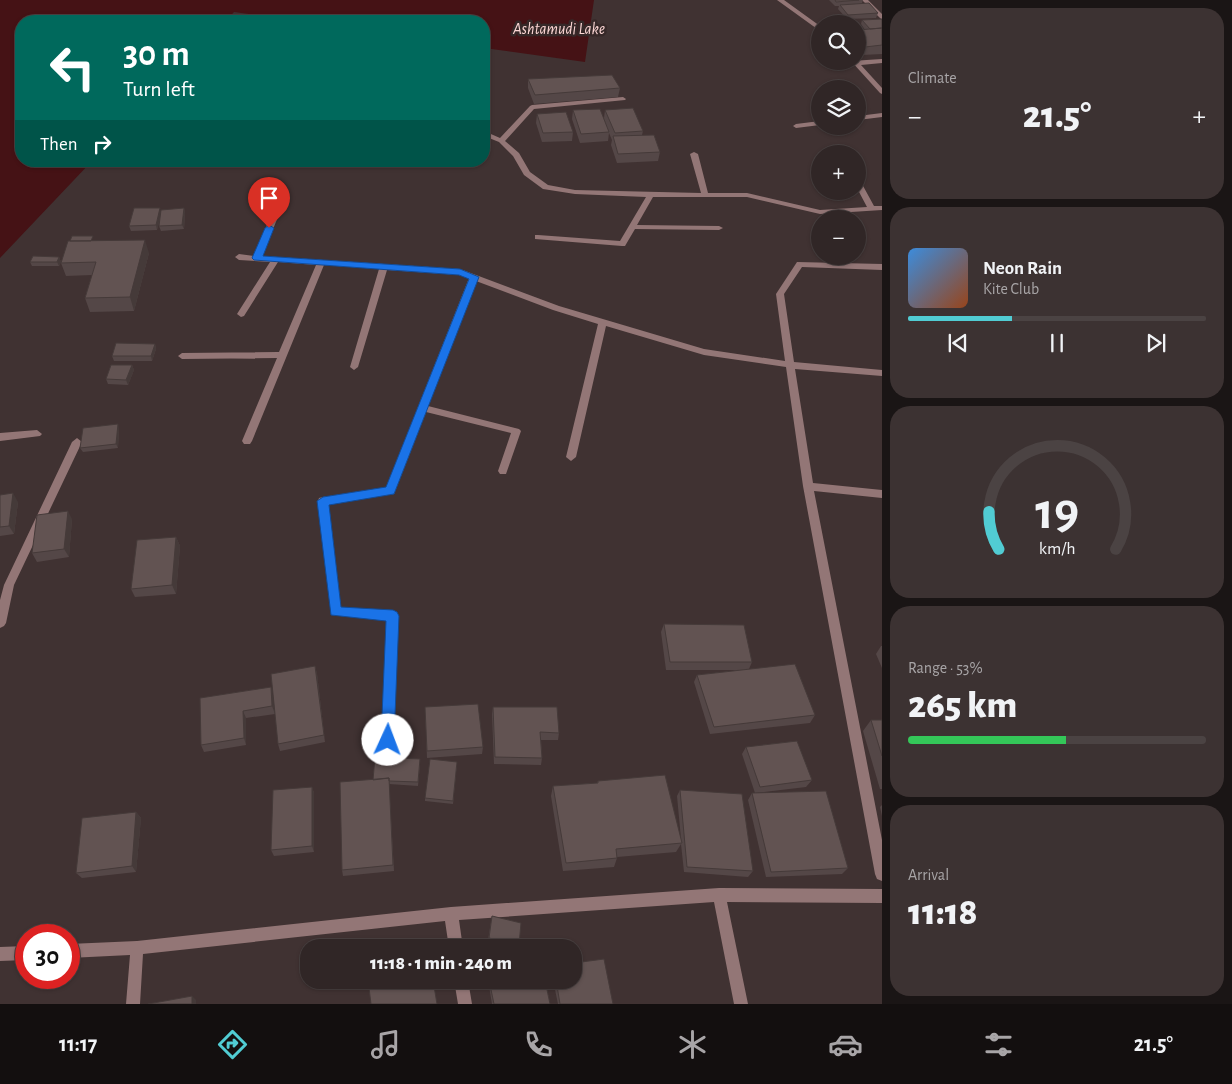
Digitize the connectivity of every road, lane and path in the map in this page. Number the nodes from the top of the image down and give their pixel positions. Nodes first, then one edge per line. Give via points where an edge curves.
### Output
1 (780, 0) edge
2 (864, 0) edge
3 (882, 18) edge
4 (811, 22) edge
5 (882, 22) edge
6 (874, 23) edge
7 (882, 61) edge
8 (866, 62) edge
9 (862, 70) edge
10 (882, 92) edge
11 (623, 100) dead end
12 (882, 115) edge
13 (866, 117) edge
14 (811, 124) edge
15 (796, 126) dead end
16 (490, 135) edge
17 (501, 141) junction
18 (694, 154) dead end
19 (652, 195) junction
20 (705, 195) junction
21 (866, 198) edge
22 (882, 208) edge
23 (872, 209) junction
24 (276, 212) dead end
25 (632, 227) junction
26 (719, 228) dead end
27 (538, 237) dead end
28 (240, 257) dead end
29 (257, 258) junction
30 (276, 259) junction
31 (321, 262) junction
32 (882, 266) edge
33 (384, 267) junction
34 (474, 277) junction
35 (241, 314) dead end
36 (603, 322) junction
37 (283, 355) junction
38 (182, 356) dead end
39 (790, 365) junction
40 (354, 367) dead end
41 (882, 373) edge
42 (423, 408) junction
43 (37, 434) dead end
44 (0, 437) edge
45 (247, 441) dead end
46 (77, 442) dead end
47 (571, 457) dead end
48 (503, 470) dead end
49 (808, 486) junction
50 (882, 494) edge
51 (0, 623) edge
52 (388, 740) dead end
53 (882, 874) edge
54 (719, 895) junction
55 (882, 896) edge
56 (451, 914) junction
57 (455, 939) edge
58 (137, 948) junction
59 (80, 951) edge
60 (15, 953) edge
61 (0, 954) edge
62 (462, 989) edge
63 (133, 1004) edge
64 (465, 1004) edge
65 (741, 1004) edge

1 - 4 street
2 - 3 street
5 - 6 street
7 - 8 street
9 - 10 street
11 - 17 street via 532,107
12 - 13 street
14 - 15 street
16 - 17 street
17 - 19 street via 516,155 527,173 546,188
18 - 20 street
19 - 20 street
19 - 25 street
20 - 23 street via 748,195 820,212
21 - 23 street
22 - 23 street
24 - 29 street
25 - 26 street
25 - 27 street via 622,244
28 - 29 street
29 - 30 street
30 - 31 street
30 - 35 street
31 - 33 street
31 - 37 street
32 - 39 street via 800,264 780,294
33 - 34 street via 460,272
33 - 40 street
34 - 36 street
34 - 42 street
36 - 39 street via 704,352
36 - 47 street
37 - 38 street
37 - 45 street
39 - 41 street
39 - 49 street
42 - 48 street via 516,431
42 - 52 street via 390,491 323,501 336,612 393,616
43 - 44 street
46 - 51 street via 9,585
49 - 50 street
49 - 53 street
54 - 55 street
54 - 56 street
54 - 65 street
56 - 57 street
56 - 58 street
58 - 59 street
58 - 63 street
60 - 61 street
62 - 64 street

